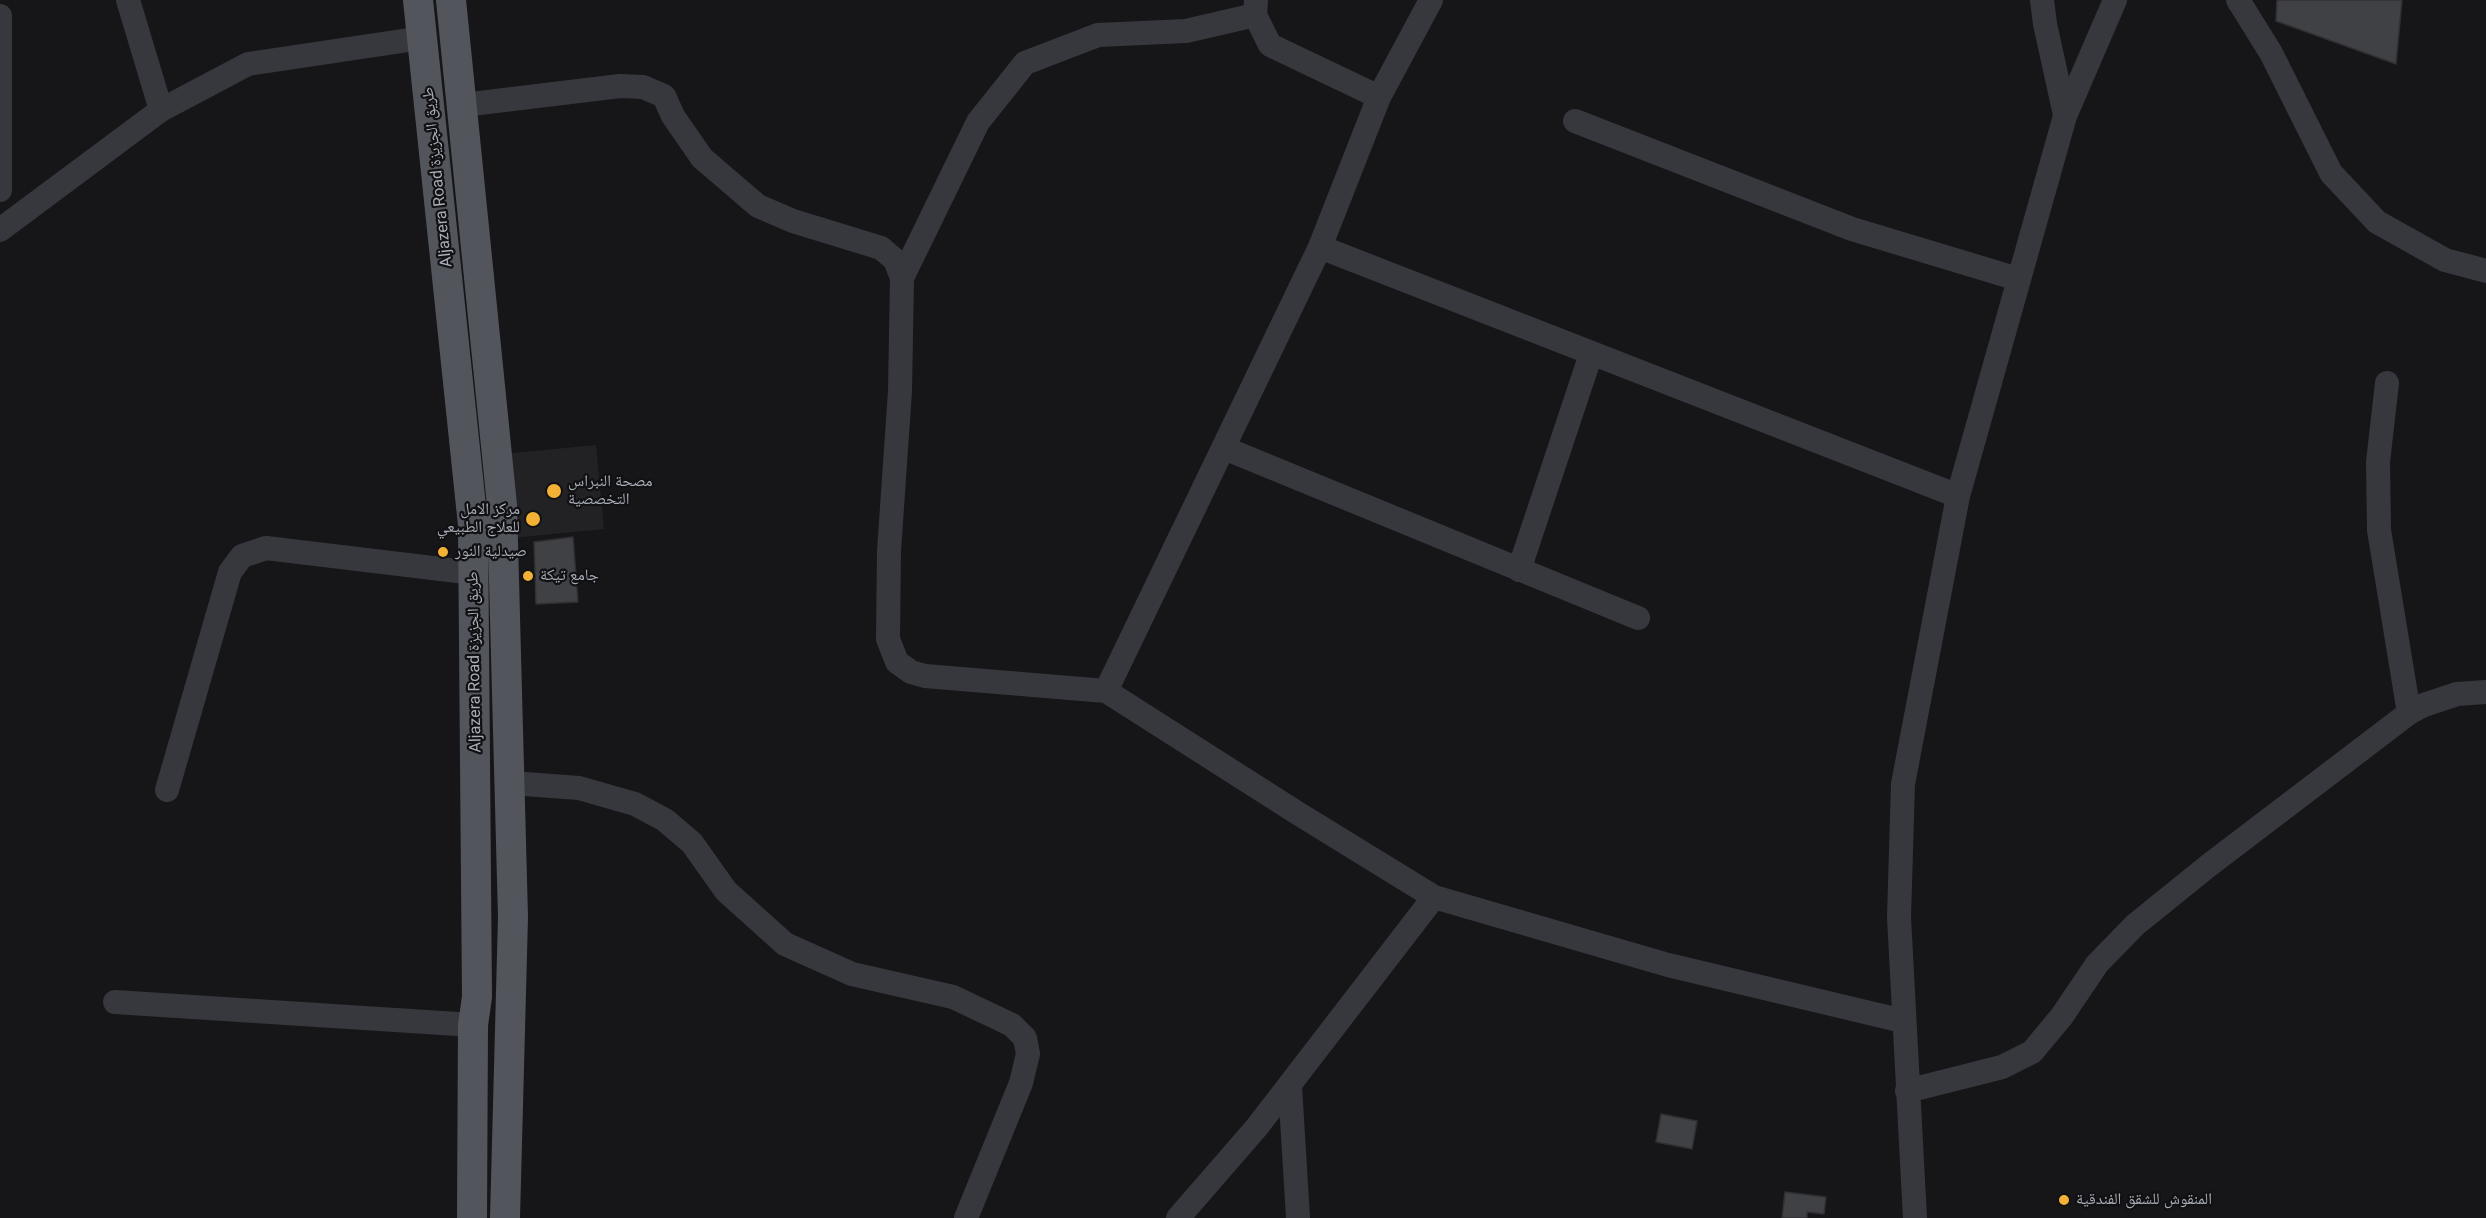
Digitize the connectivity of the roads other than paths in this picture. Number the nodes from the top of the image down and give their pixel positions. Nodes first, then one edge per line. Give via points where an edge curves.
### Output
1 (128, 0) edge
2 (418, 0) edge
3 (451, 0) edge
4 (1431, 0) edge
5 (2042, 0) edge
6 (2115, 0) edge
7 (2238, 0) edge
8 (1255, 8) edge
9 (0, 16) edge
10 (422, 38) junction
11 (1379, 97) junction
12 (464, 105) junction
13 (160, 110) junction
14 (2065, 116) junction
15 (1575, 122) dead end
16 (0, 190) edge
17 (0, 230) edge
18 (1320, 247) junction
19 (2486, 272) edge
20 (902, 278) junction
21 (2018, 279) junction
22 (1591, 354) junction
23 (2387, 383) dead end
24 (1224, 448) junction
25 (1958, 496) junction
26 (1519, 570) junction
27 (474, 573) junction
28 (1638, 618) dead end
29 (1106, 691) junction
30 (2486, 692) edge
31 (2409, 713) junction
32 (512, 783) junction
33 (167, 790) dead end
34 (1434, 897) junction
35 (116, 1002) dead end
36 (1903, 1021) junction
37 (473, 1025) junction
38 (1290, 1086) junction
39 (1907, 1091) junction
40 (472, 1218) edge
41 (505, 1218) edge
42 (966, 1218) edge
43 (1178, 1218) edge
44 (1298, 1218) edge
45 (1915, 1218) edge

1 - 13 street
2 - 10 main road, Aljazera Road طريق الجزيزة
3 - 12 main road, Aljazera Road طريق الجزيزة
4 - 11 street
5 - 14 street
6 - 14 street
7 - 19 street via 2271,52 2331,174 2377,222 2445,260
8 - 11 street via 1270,45
8 - 20 street via 1186,31 1098,35 1025,63 978,122
9 - 16 street
10 - 13 street via 248,64
10 - 27 main road, Aljazera Road طريق الجزيزة via 462,395
11 - 18 street
12 - 20 street via 620,86 643,87 664,96 702,158 758,206 881,248 895,261
12 - 32 main road, Aljazera Road طريق الجزيزة via 502,504
13 - 17 street
14 - 21 street
15 - 21 street via 1852,229
18 - 22 street
18 - 24 street
20 - 29 street via 900,391 889,551 888,639 897,662 926,676
21 - 25 street
22 - 25 street
22 - 26 street
23 - 31 street via 2378,462 2379,530
24 - 26 street
24 - 29 street
25 - 36 street via 1903,784 1899,907
26 - 28 street
27 - 33 street via 266,548 242,556 230,572
27 - 37 main road, Aljazera Road طريق الجزيزة via 477,997
29 - 34 street
30 - 31 street via 2457,694
31 - 39 street via 2135,925 2097,964 2032,1052 2002,1067
32 - 41 main road, Aljazera Road طريق الجزيزة via 513,917
32 - 42 street via 579,788 635,804 665,820 692,843 726,891 785,944 852,974 953,997 1012,1024 1025,1038 1028,1054 1022,1083
34 - 36 street via 1668,965
34 - 38 street
35 - 37 street
36 - 39 street
37 - 40 main road, Aljazera Road طريق الجزيزة
38 - 43 street
38 - 44 street
39 - 45 street

